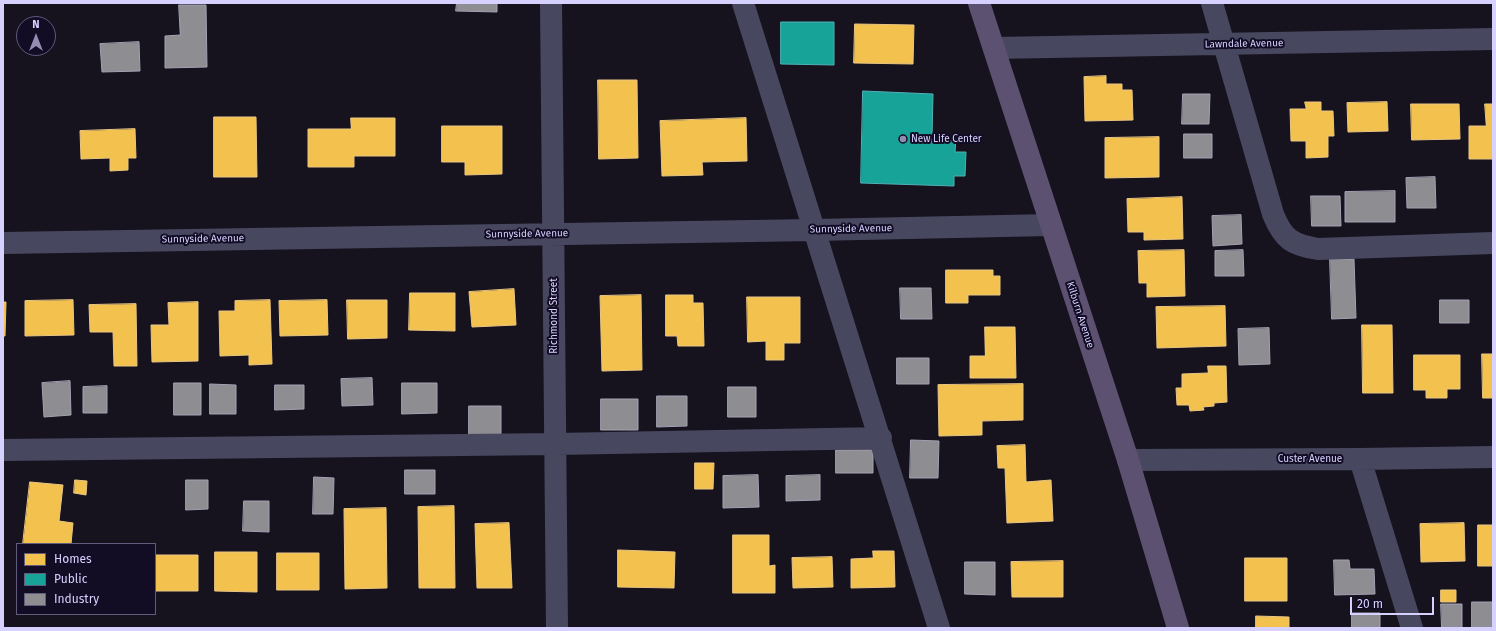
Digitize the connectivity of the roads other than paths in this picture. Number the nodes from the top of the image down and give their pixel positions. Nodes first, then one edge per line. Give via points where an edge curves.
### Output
1 (551, 3) edge
2 (743, 3) edge
3 (979, 3) edge
4 (1212, 3) edge
5 (1493, 40) edge
6 (1225, 44) junction
7 (994, 48) junction
8 (1050, 225) junction
9 (814, 230) junction
10 (554, 233) junction
11 (3, 243) edge
12 (1493, 243) edge
13 (881, 438) junction
14 (555, 444) junction
15 (3, 450) edge
16 (1493, 457) edge
17 (1360, 459) junction
18 (1128, 460) junction
19 (557, 628) edge
20 (939, 628) edge
21 (1178, 628) edge
22 (1412, 628) edge

1 - 10 street, Richmond Street
2 - 9 street
3 - 7 main road, Kilburn Avenue
4 - 6 street
5 - 6 street, Lawndale Avenue
6 - 7 street, Lawndale Avenue
6 - 12 street via 1273,214 1281,230 1295,244 1318,249
7 - 8 main road, Kilburn Avenue
8 - 9 street, Sunnyside Avenue
8 - 18 main road, Kilburn Avenue
9 - 10 street, Sunnyside Avenue
9 - 13 street
10 - 11 street, Sunnyside Avenue
10 - 14 street, Richmond Street
13 - 14 street
13 - 20 street
14 - 15 street
14 - 19 street, Richmond Street
16 - 17 street, Custer Avenue
17 - 18 street, Custer Avenue
17 - 22 street
18 - 21 main road, Kilburn Avenue

